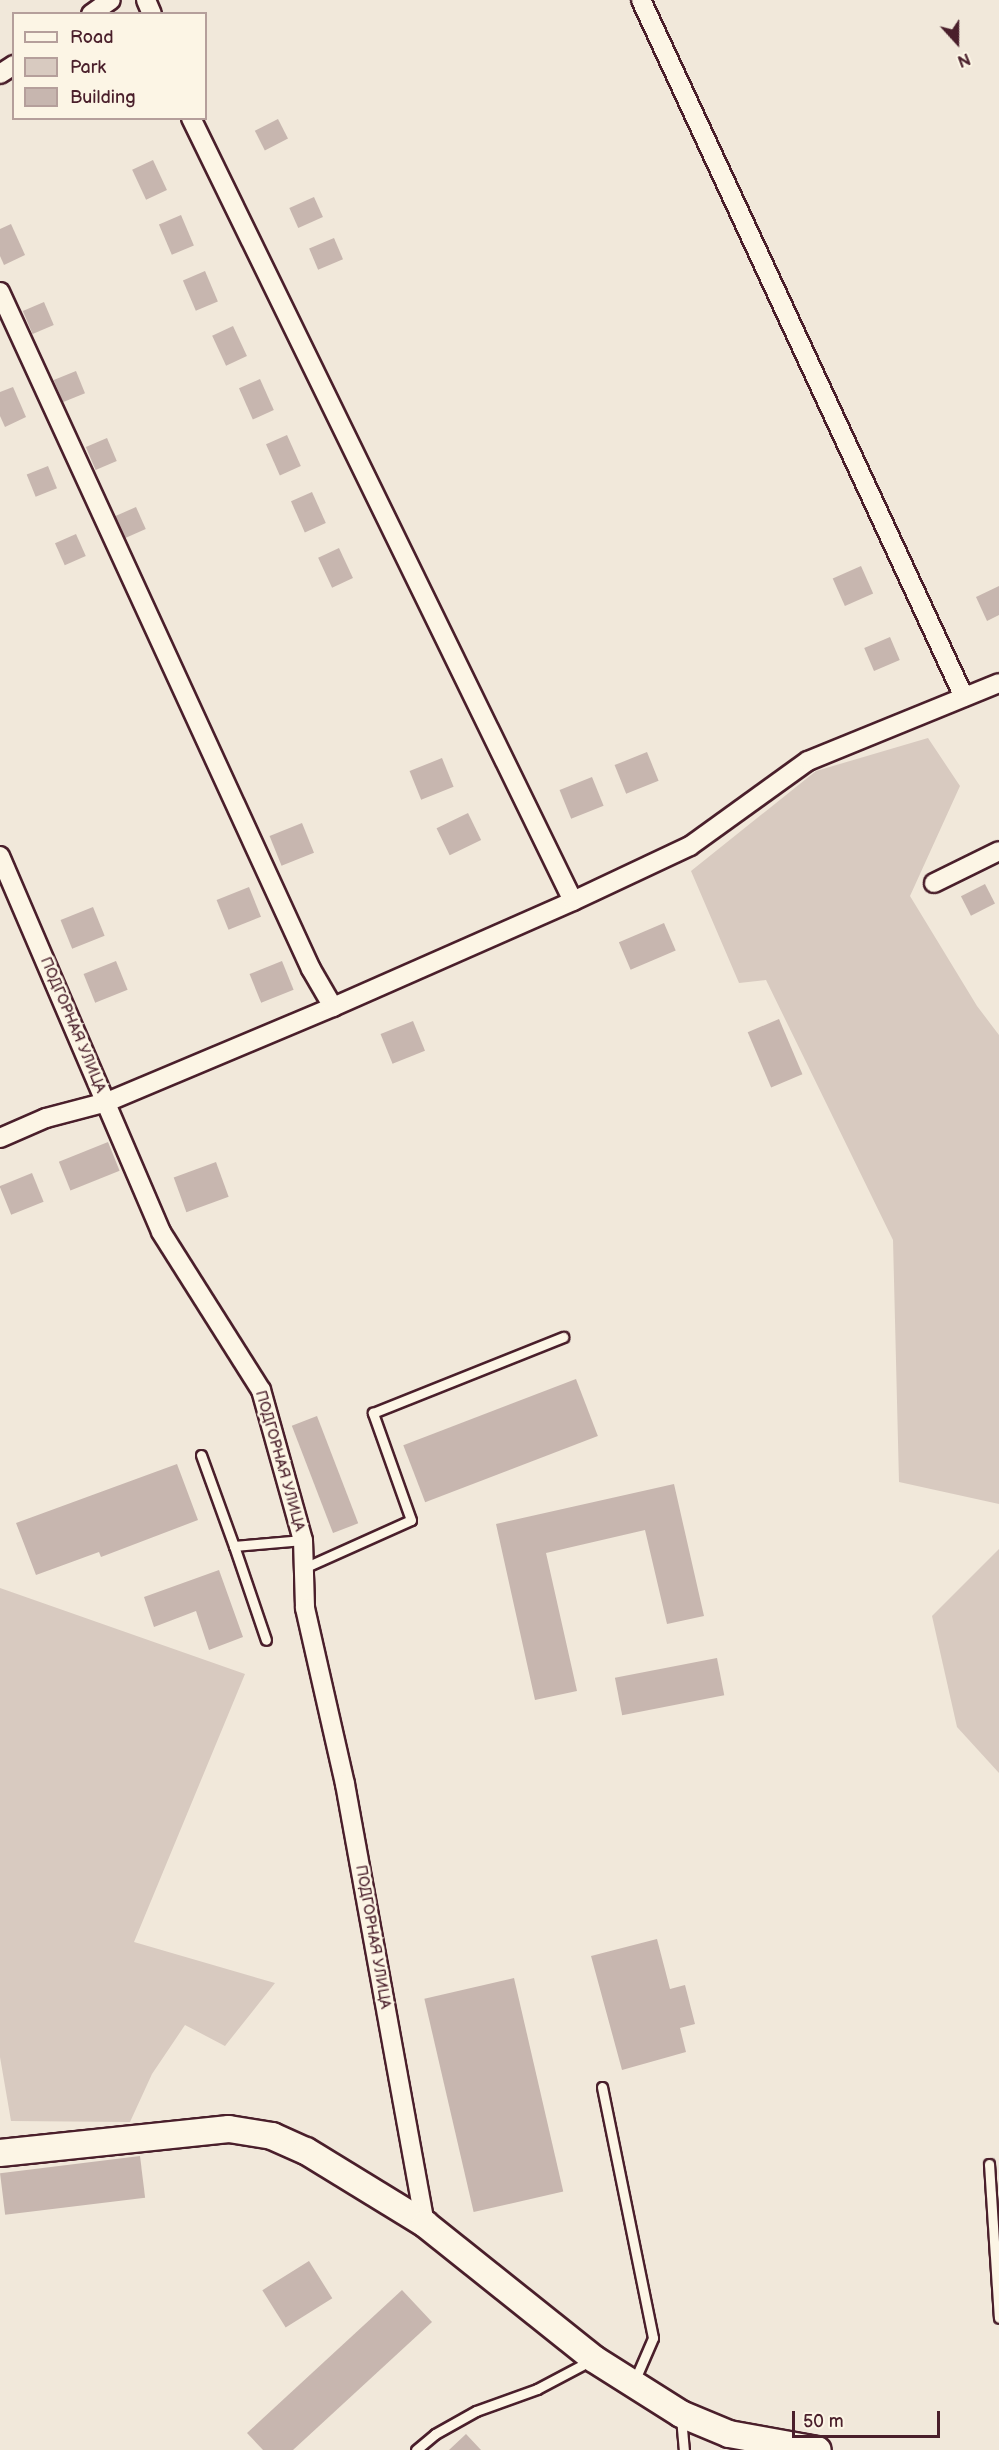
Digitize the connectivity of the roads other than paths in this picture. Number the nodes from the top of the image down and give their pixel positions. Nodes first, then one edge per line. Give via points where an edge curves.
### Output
1 (111, 0) edge
2 (640, 0) edge
3 (94, 12) edge
4 (192, 120) edge
5 (0, 292) edge
6 (999, 683) edge
7 (964, 697) junction
8 (999, 851) edge
9 (0, 856) edge
10 (934, 883) dead end
11 (573, 901) junction
12 (333, 1007) junction
13 (107, 1102) junction
14 (0, 1138) edge
15 (563, 1337) dead end
16 (201, 1455) dead end
17 (303, 1540) junction
18 (234, 1545) junction
19 (304, 1568) junction
20 (266, 1640) dead end
21 (602, 2088) dead end
22 (0, 2153) edge
23 (989, 2164) dead end
24 (425, 2224) junction
25 (999, 2318) edge
26 (594, 2359) junction
27 (633, 2384) junction
28 (681, 2414) junction
29 (416, 2450) edge
30 (684, 2450) edge
31 (818, 2450) edge

1 - 3 street
2 - 7 street
4 - 11 street
5 - 12 street via 311,969
6 - 7 street
7 - 11 street via 808,761 690,846
8 - 10 street
9 - 13 street, ПОДГОРНАЯ УЛИЦА
11 - 12 street
12 - 13 street
13 - 14 street via 46,1118
13 - 17 street, ПОДГОРНАЯ УЛИЦА via 161,1232 261,1390
15 - 19 lane via 373,1413 411,1520
16 - 18 lane
17 - 18 lane
17 - 19 street, ПОДГОРНАЯ УЛИЦА
18 - 20 lane
19 - 24 street, ПОДГОРНАЯ УЛИЦА via 305,1608 345,1784
21 - 27 lane via 653,2338
22 - 24 main road via 229,2129 272,2136 306,2151
23 - 25 lane
24 - 26 main road
26 - 27 main road
26 - 29 lane via 537,2388 476,2411 435,2434
27 - 28 main road
28 - 30 lane
28 - 31 main road via 729,2434

